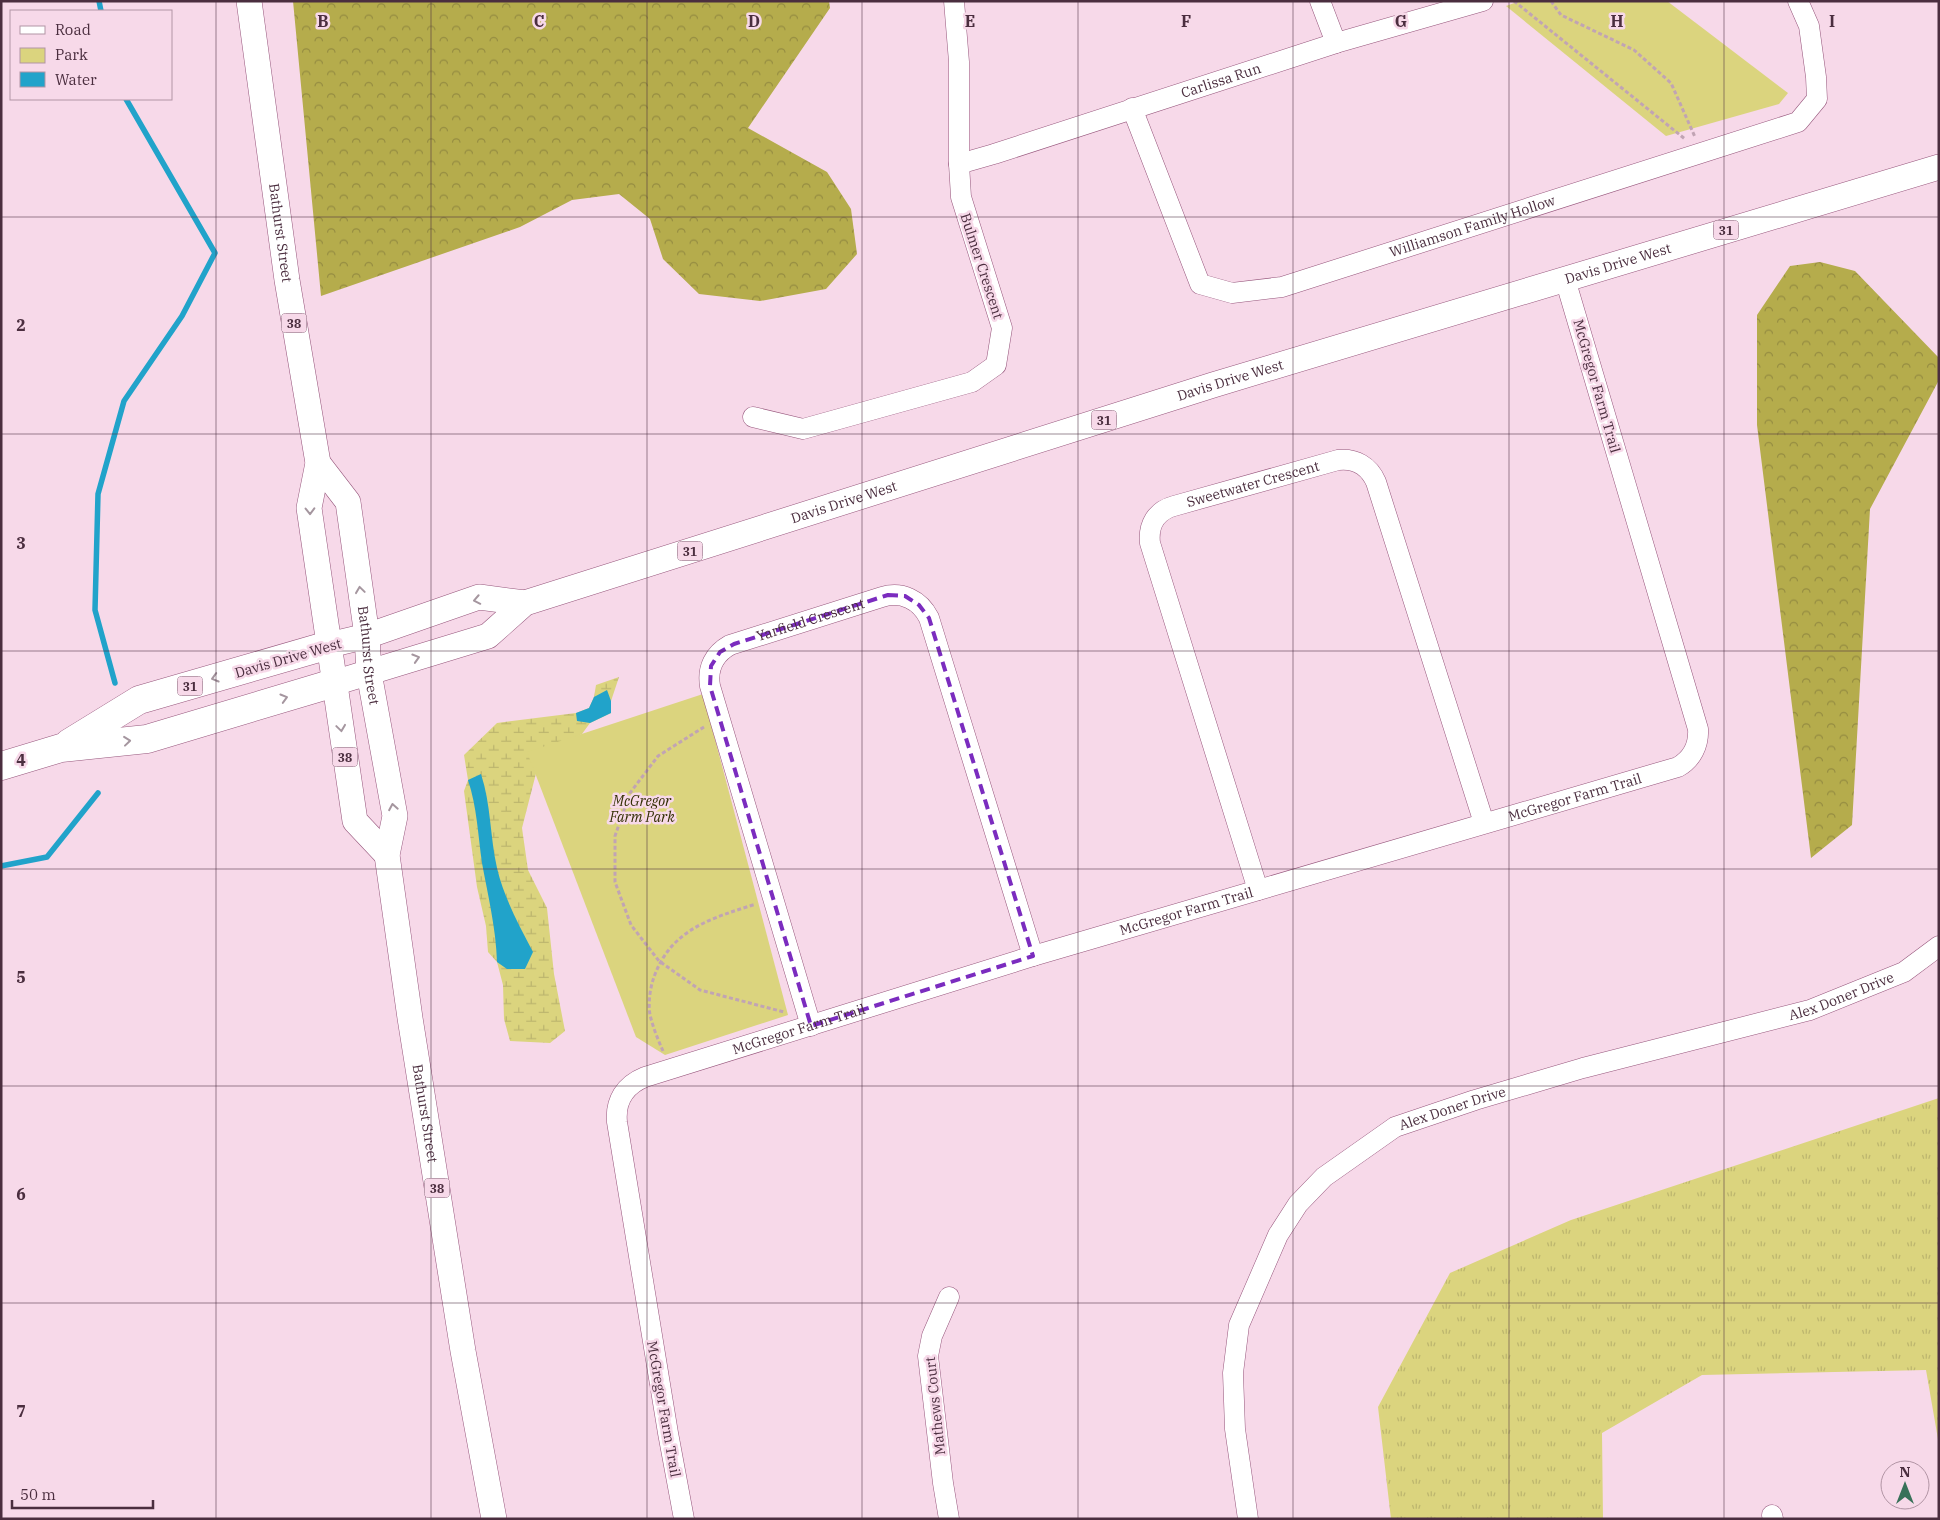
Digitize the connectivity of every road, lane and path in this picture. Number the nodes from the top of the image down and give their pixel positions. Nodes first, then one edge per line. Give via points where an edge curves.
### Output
1 (249, 1) edge
2 (954, 1) edge
3 (1320, 1) edge
4 (1483, 1) edge
5 (1514, 1) edge
6 (1551, 1) edge
7 (1798, 1) edge
8 (1336, 44) junction
9 (1132, 108) junction
10 (1702, 153) junction
11 (959, 164) junction
12 (1939, 167) edge
13 (1565, 279) junction
14 (753, 418) dead end
15 (318, 463) junction
16 (525, 603) junction
17 (367, 636) junction
18 (329, 645) junction
19 (370, 673) junction
20 (334, 683) junction
21 (720, 718) junction
22 (61, 748) junction
23 (1, 766) edge
24 (1484, 823) junction
25 (387, 855) junction
26 (1258, 890) junction
27 (773, 898) junction
28 (1939, 946) edge
29 (1033, 956) junction
30 (659, 962) junction
31 (810, 1023) junction
32 (665, 1056) dead end
33 (949, 1297) dead end
34 (494, 1519) edge
35 (684, 1519) edge
36 (949, 1519) edge
37 (1248, 1519) edge

1 - 15 main road, Bathurst Street / 38 via 287,280
2 - 11 street, Bulmer Crescent via 960,62
3 - 8 street
4 - 8 street, Carlissa Run
5 - 10 path
6 - 10 path via 1561,15 1634,50 1671,83
7 - 10 street, Williamson Family Hollow via 1809,26 1817,99 1798,122
8 - 9 street, Carlissa Run
9 - 10 street, Williamson Family Hollow via 1200,284 1232,293 1282,287
9 - 11 street, Carlissa Run
11 - 14 street, Bulmer Crescent via 961,197 1002,328 996,366 972,382 803,429
12 - 13 main road, Davis Drive West / 31
13 - 16 main road, Davis Drive West / 31 via 1213,385
13 - 24 street, McGregor Farm Trail via 1698,729 1697,743 1689,759 1678,767
17 -> 15 main road, Bathurst Street / 38 via 348,502
15 -> 18 main road, Bathurst Street / 38 via 309,508
16 -> 17 main road, Davis Drive West / 31 via 479,598
19 -> 16 main road, Davis Drive West / 31 via 488,636
17 - 18 main road, Davis Drive West / 31
17 - 19 main road, Bathurst Street / 38
18 - 20 main road, Bathurst Street / 38
18 -> 22 highway, Davis Drive West / 31 via 139,700
19 - 20 main road, Davis Drive West / 31
25 -> 19 main road, Bathurst Street / 38 via 395,816
22 -> 20 highway, Davis Drive West / 31 via 146,738
20 -> 25 main road, Bathurst Street / 38 via 355,821
21 - 27 street, Yarfield Crescent
21 - 29 street, Yarfield Crescent via 710,686 710,670 726,647 888,595 915,601 929,618
21 - 30 path via 658,756 630,793 615,836 615,882 631,925
22 - 23 highway, Davis Drive West / 31
24 - 26 street, McGregor Farm Trail
24 - 26 street, Sweetwater Crescent via 1376,482 1367,469 1354,461 1338,460 1174,506 1156,517 1150,527 1150,543
25 - 34 main road, Bathurst Street / 38 via 462,1341
26 - 29 street, McGregor Farm Trail
27 - 30 path via 698,924 676,940
27 - 31 street, Yarfield Crescent
28 - 37 street, Alex Doner Drive via 1904,972 1810,1010 1583,1068 1396,1127 1324,1176 1298,1204 1278,1235 1239,1324 1233,1372 1235,1429
29 - 31 street, McGregor Farm Trail
30 - 31 path via 700,990
30 - 32 path via 651,987 650,1014
31 - 35 street, McGregor Farm Trail via 641,1079 626,1090 617,1108
33 - 36 street, Mathews Court via 932,1336 928,1356

